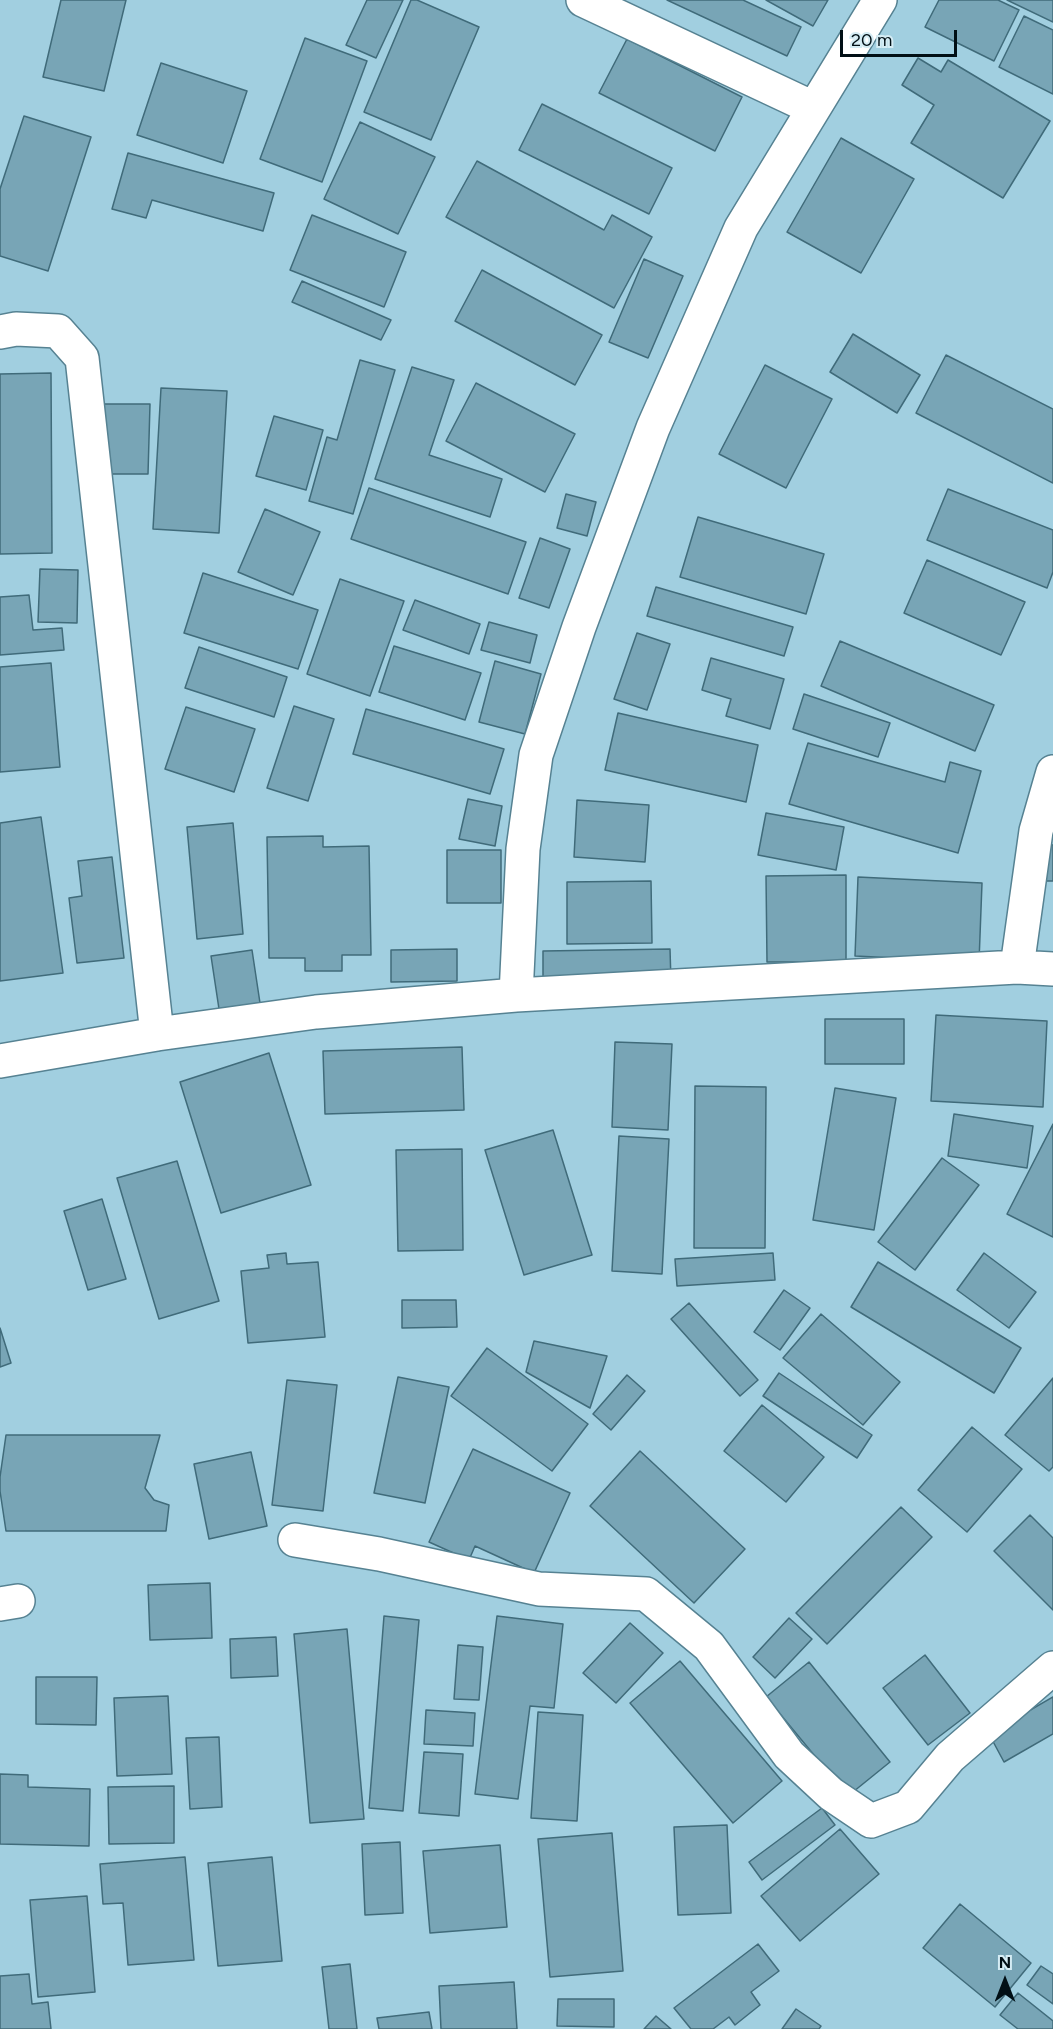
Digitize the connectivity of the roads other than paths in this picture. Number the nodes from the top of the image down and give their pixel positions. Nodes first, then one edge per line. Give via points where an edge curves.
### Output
1 (583, 0) edge
2 (880, 0) edge
3 (813, 108) junction
4 (0, 332) edge
5 (1053, 772) edge
6 (1017, 967) junction
7 (1053, 969) edge
8 (516, 995) junction
9 (157, 1034) junction
10 (0, 1061) edge
11 (295, 1540) dead end
12 (1053, 1668) edge

1 - 3 street
2 - 3 street
3 - 8 street via 741,228 653,428 536,755 523,849
4 - 9 street via 58,331 82,358
5 - 6 street via 1036,831
6 - 7 street
6 - 8 street
8 - 9 street via 316,1012
9 - 10 street
11 - 12 street via 539,1588 646,1594 709,1646 789,1755 831,1794 871,1821 908,1807 950,1757

